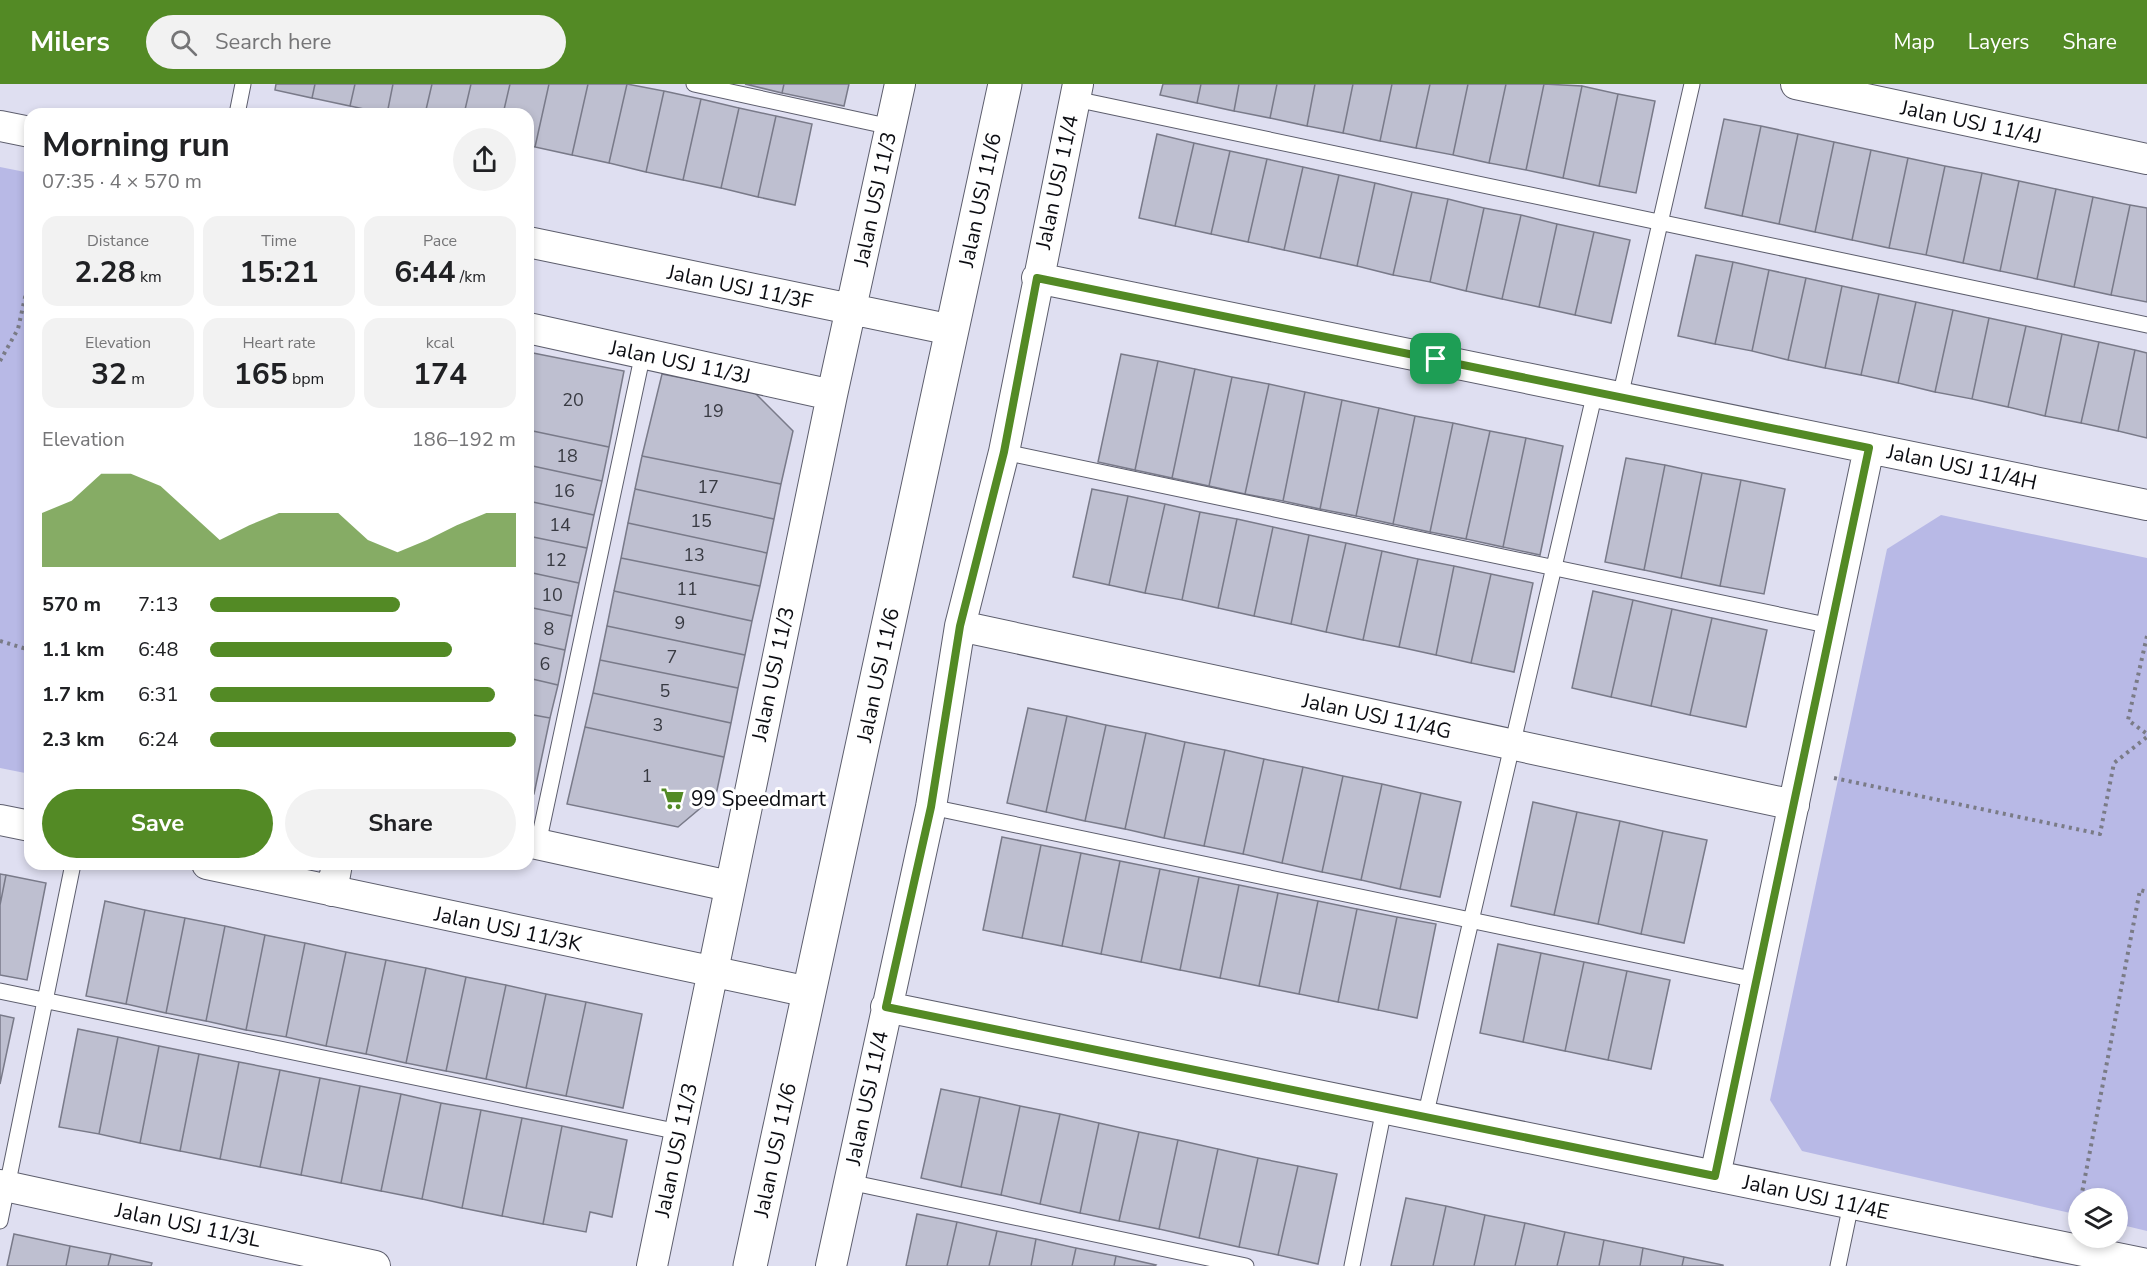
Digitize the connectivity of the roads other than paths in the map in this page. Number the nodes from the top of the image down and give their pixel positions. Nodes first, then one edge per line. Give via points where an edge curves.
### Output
1 (243, 84) edge
2 (694, 84) edge
3 (900, 84) edge
4 (1005, 84) edge
5 (1692, 84) edge
6 (1796, 84) edge
7 (1077, 91) edge
8 (238, 108) edge
9 (0, 126) edge
10 (891, 128) junction
11 (24, 131) edge
12 (2147, 159) edge
13 (1660, 224) junction
14 (534, 243) edge
15 (1037, 278) junction
16 (851, 311) junction
17 (2147, 325) edge
18 (534, 329) edge
19 (952, 330) junction
20 (643, 353) junction
21 (832, 395) junction
22 (1608, 395) junction
23 (1869, 448) junction
24 (1004, 452) junction
25 (2147, 505) edge
26 (1554, 568) junction
27 (960, 626) junction
28 (1832, 626) junction
29 (1512, 745) junction
30 (1794, 805) junction
31 (931, 807) junction
32 (0, 820) edge
33 (24, 825) edge
34 (534, 839) edge
35 (534, 843) edge
36 (72, 870) edge
37 (266, 870) edge
38 (334, 877) edge
39 (729, 886) junction
40 (1472, 919) junction
41 (712, 972) junction
42 (1756, 980) junction
43 (0, 992) edge
44 (809, 992) junction
45 (45, 1001) junction
46 (886, 1007) junction
47 (1384, 1109) junction
48 (1425, 1117) junction
49 (679, 1132) junction
50 (1715, 1176) junction
51 (849, 1182) junction
52 (4, 1186) edge
53 (1851, 1204) junction
54 (0, 1221) edge
55 (2147, 1264) edge
56 (375, 1266) edge
57 (652, 1266) edge
58 (750, 1266) edge
59 (831, 1266) edge
60 (1245, 1266) edge
61 (1352, 1266) edge
62 (1838, 1266) edge

1 - 8 lane
2 - 10 lane
3 - 10 street, Jalan USJ 11/3
4 - 19 street, Jalan USJ 11/6
5 - 13 lane
6 - 12 street, Jalan USJ 11/4J
7 - 13 lane
7 - 15 street, Jalan USJ 11/4
9 - 11 street
10 - 16 street, Jalan USJ 11/3
13 - 17 lane
13 - 22 lane
14 - 16 street, Jalan USJ 11/3F
15 - 22 street, Jalan USJ 11/4H
15 - 24 street, Jalan USJ 11/4
16 - 19 street, Jalan USJ 11/3F
16 - 21 street, Jalan USJ 11/3
18 - 20 street, Jalan USJ 11/3J
19 - 44 street, Jalan USJ 11/6
20 - 21 street, Jalan USJ 11/3J
20 - 34 lane
21 - 39 street, Jalan USJ 11/3
22 - 23 street, Jalan USJ 11/4H
22 - 26 lane
23 - 25 street, Jalan USJ 11/4H
23 - 28 street
24 - 26 lane
24 - 27 street, Jalan USJ 11/4
26 - 28 lane
26 - 29 lane
27 - 29 street, Jalan USJ 11/4G
27 - 31 street, Jalan USJ 11/4
28 - 30 street
29 - 30 street, Jalan USJ 11/4G
29 - 40 lane
30 - 42 street
31 - 40 lane
31 - 46 street, Jalan USJ 11/4
32 - 33 street
35 - 39 street
36 - 45 lane
37 - 38 street, Jalan USJ 11/3K
38 - 41 street, Jalan USJ 11/3K
39 - 41 street, Jalan USJ 11/3
40 - 42 lane
40 - 48 lane
41 - 44 street, Jalan USJ 11/3K
41 - 49 street, Jalan USJ 11/3
42 - 50 street
43 - 45 lane
44 - 58 street, Jalan USJ 11/6
45 - 49 lane
45 - 52 lane
46 - 47 street, Jalan USJ 11/4E
46 - 51 street, Jalan USJ 11/4
47 - 48 street, Jalan USJ 11/4E
47 - 61 lane
48 - 50 street, Jalan USJ 11/4E
49 - 57 street, Jalan USJ 11/3
50 - 53 street, Jalan USJ 11/4E
51 - 59 street, Jalan USJ 11/4
51 - 60 lane
52 - 54 lane
52 - 56 street, Jalan USJ 11/3L
53 - 55 street, Jalan USJ 11/4E
53 - 62 lane

